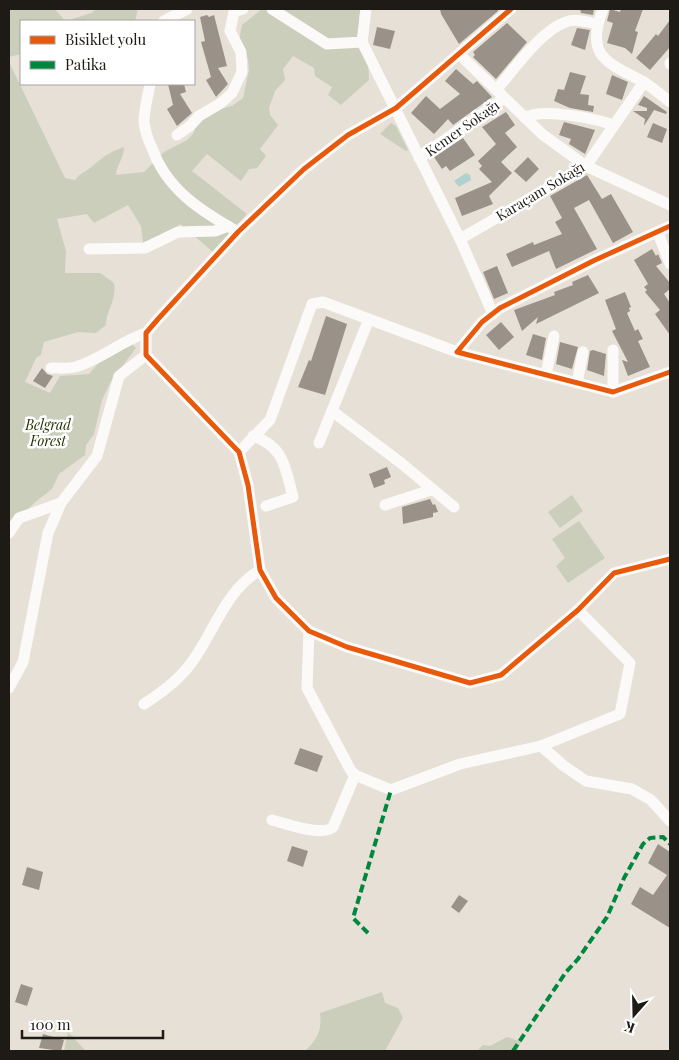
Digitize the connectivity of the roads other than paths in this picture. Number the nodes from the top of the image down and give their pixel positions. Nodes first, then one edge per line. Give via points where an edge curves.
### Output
1 (187, 9) edge
2 (243, 9) edge
3 (272, 9) edge
4 (366, 9) edge
5 (511, 9) edge
6 (603, 9) edge
7 (166, 20) edge
8 (597, 24) junction
9 (362, 42) junction
10 (459, 54) junction
11 (644, 82) junction
12 (150, 85) edge
13 (500, 94) junction
14 (670, 102) edge
15 (396, 108) junction
16 (525, 118) junction
17 (614, 125) junction
18 (177, 135) dead end
19 (419, 158) junction
20 (586, 166) junction
21 (670, 206) edge
22 (228, 226) junction
23 (670, 226) edge
24 (238, 232) junction
25 (658, 232) junction
26 (460, 239) junction
27 (89, 249) dead end
28 (670, 264) edge
29 (493, 314) junction
30 (369, 319) junction
31 (146, 333) junction
32 (554, 336) dead end
33 (612, 350) dead end
34 (457, 352) junction
35 (583, 352) dead end
36 (146, 355) junction
37 (51, 368) dead end
38 (670, 372) edge
39 (546, 375) junction
40 (577, 383) junction
41 (613, 392) junction
42 (332, 411) junction
43 (253, 436) junction
44 (319, 443) dead end
45 (239, 452) junction
46 (431, 490) junction
47 (61, 504) junction
48 (385, 505) dead end
49 (266, 506) dead end
50 (454, 507) dead end
51 (9, 533) edge
52 (670, 559) edge
53 (260, 570) junction
54 (578, 610) junction
55 (309, 631) junction
56 (9, 688) edge
57 (144, 704) dead end
58 (542, 746) junction
59 (356, 775) junction
60 (272, 820) dead end
61 (670, 821) edge

1 - 7 street
2 - 18 street via 234,12 230,31 241,52 242,72 232,93
3 - 9 street via 327,44
4 - 9 street
5 - 10 street
6 - 8 street
8 - 11 street via 602,60
8 - 13 street, Kemer Sokağı via 567,21 554,28
9 - 15 street
10 - 13 street
10 - 15 street
11 - 14 street
11 - 17 street, Karaçam Sokağı
12 - 22 street via 144,121 158,164 181,194
13 - 16 street
13 - 19 street, Kemer Sokağı
15 - 19 street
15 - 24 street via 348,135 318,158
16 - 17 street via 542,113
16 - 20 street
17 - 20 street, Karaçam Sokağı
19 - 26 street
20 - 21 street
20 - 26 street, Karaçam Sokağı
22 - 24 street
22 - 27 street via 215,231 178,232 145,248
23 - 25 street
24 - 31 street
25 - 28 street
25 - 29 street via 593,261
26 - 29 street
29 - 34 street
30 - 34 street
30 - 42 street
30 - 43 street via 323,302 312,304 270,420
31 - 36 street
31 - 37 street via 90,362 72,368
32 - 39 street
33 - 41 street
34 - 39 street
35 - 40 street
36 - 45 street
36 - 47 street via 119,376 97,456
38 - 41 street
39 - 40 street
40 - 41 street
42 - 44 street
42 - 46 street via 402,463
43 - 45 street
43 - 49 street via 268,442 282,458 294,497
45 - 53 street via 248,485
46 - 48 street
46 - 50 street
47 - 51 street via 19,518
47 - 56 street via 48,533 23,662
52 - 54 street via 614,573
53 - 55 street via 276,598
53 - 57 street via 233,593 183,674
54 - 55 street via 501,675 470,683 347,647
54 - 58 street via 630,664 620,714
55 - 59 street via 307,688 350,771
58 - 59 street via 460,764 391,790
58 - 61 street via 586,781 632,789 645,796
59 - 60 street via 333,827 328,830 320,832

